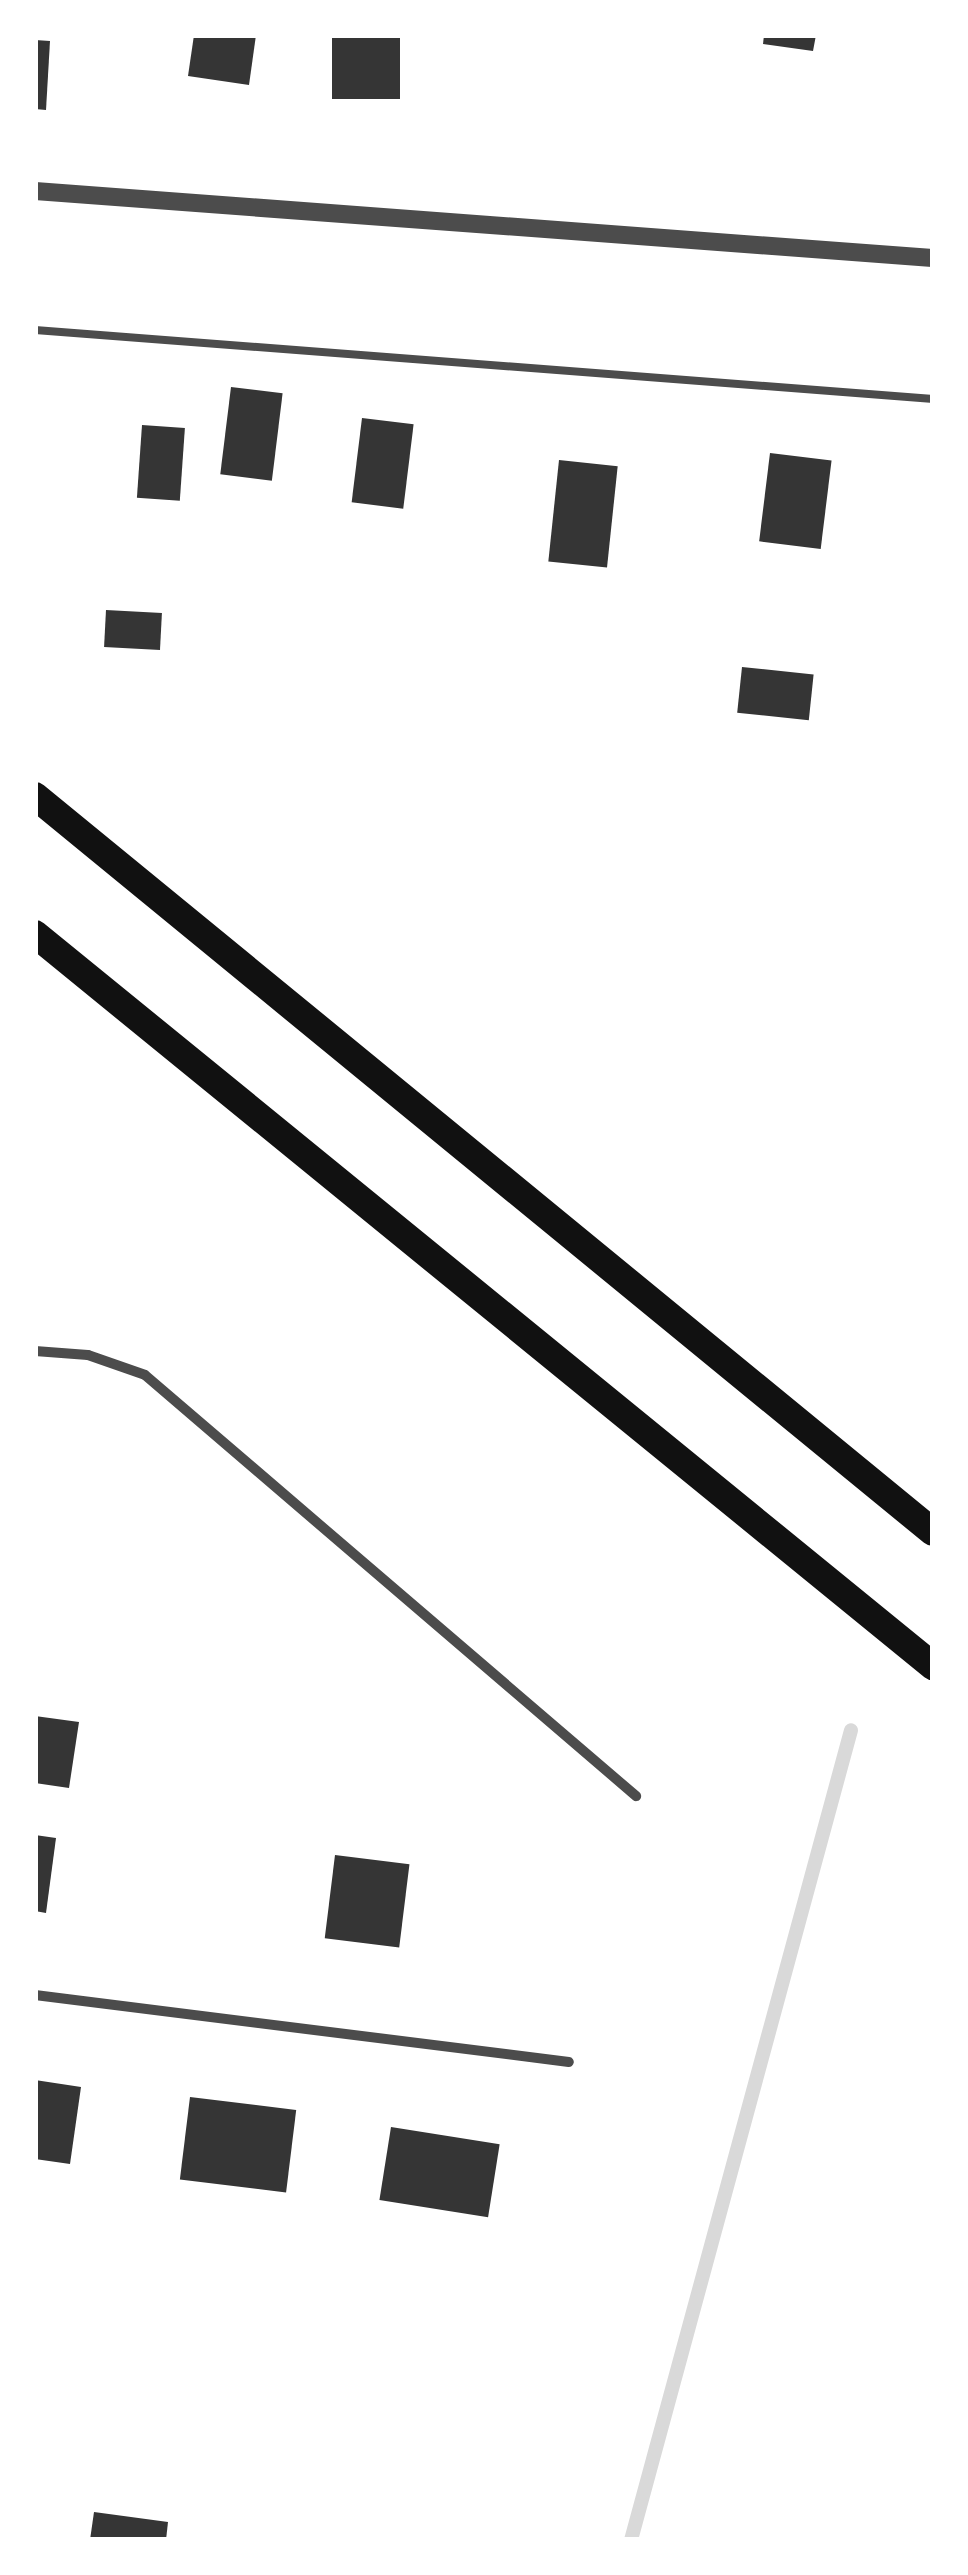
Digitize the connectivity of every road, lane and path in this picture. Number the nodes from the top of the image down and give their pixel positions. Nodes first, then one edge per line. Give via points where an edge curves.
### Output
1 (35, 191) edge
2 (933, 258) edge
3 (35, 330) edge
4 (933, 400) edge
5 (35, 796) edge
6 (35, 934) edge
7 (35, 1351) edge
8 (933, 1532) edge
9 (933, 1666) edge
10 (636, 1796) dead end
11 (35, 1995) edge
12 (569, 2062) dead end

1 - 2 street
3 - 4 lane
5 - 8 highway
6 - 9 highway
7 - 10 street via 88,1355 145,1375
11 - 12 street

